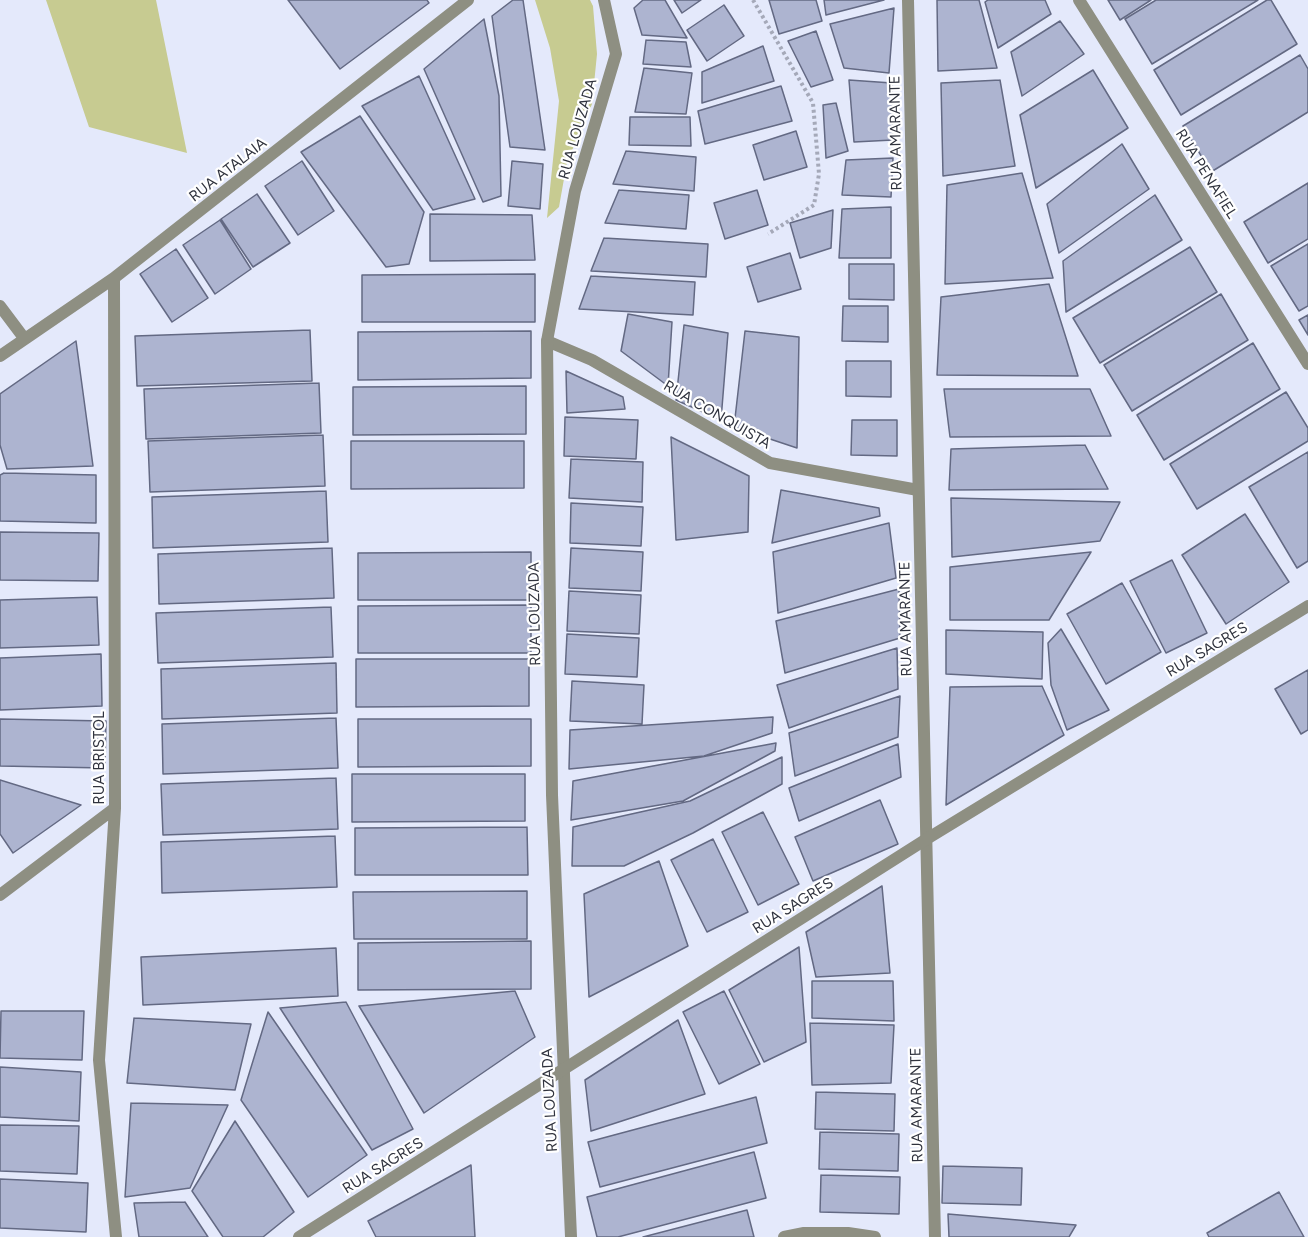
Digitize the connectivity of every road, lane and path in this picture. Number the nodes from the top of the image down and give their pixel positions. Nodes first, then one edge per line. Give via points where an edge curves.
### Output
1 (468, 0) edge
2 (603, 0) edge
3 (753, 0) edge
4 (908, 0) edge
5 (1079, 0) edge
6 (768, 234) dead end
7 (114, 278) junction
8 (0, 306) edge
9 (24, 338) junction
10 (547, 341) junction
11 (0, 356) edge
12 (1308, 364) edge
13 (918, 490) junction
14 (1308, 606) edge
15 (116, 808) junction
16 (925, 840) junction
17 (0, 896) edge
18 (563, 1069) junction
19 (116, 1237) edge
20 (298, 1237) edge
21 (571, 1237) edge
22 (784, 1237) edge
23 (875, 1237) edge
24 (935, 1237) edge

1 - 7 street, RUA ATALAIA
2 - 10 street, RUA LOUZADA via 616,54 575,191
3 - 6 path via 813,103 819,174 814,205
4 - 13 street, RUA AMARANTE
5 - 12 street, RUA PENAFIEL
7 - 9 street, RUA ATALAIA
7 - 15 street, RUA BRISTOL
8 - 9 street
9 - 11 street, RUA ATALAIA
10 - 13 street, RUA CONQUISTA via 592,360 770,463
10 - 18 street, RUA LOUZADA via 552,795
13 - 16 street, RUA AMARANTE
14 - 16 street, RUA SAGRES
15 - 17 street
15 - 19 street, RUA BRISTOL via 99,1060
16 - 18 street, RUA SAGRES
16 - 24 street, RUA AMARANTE
18 - 20 street, RUA SAGRES
18 - 21 street, RUA LOUZADA
22 - 23 street via 804,1233

